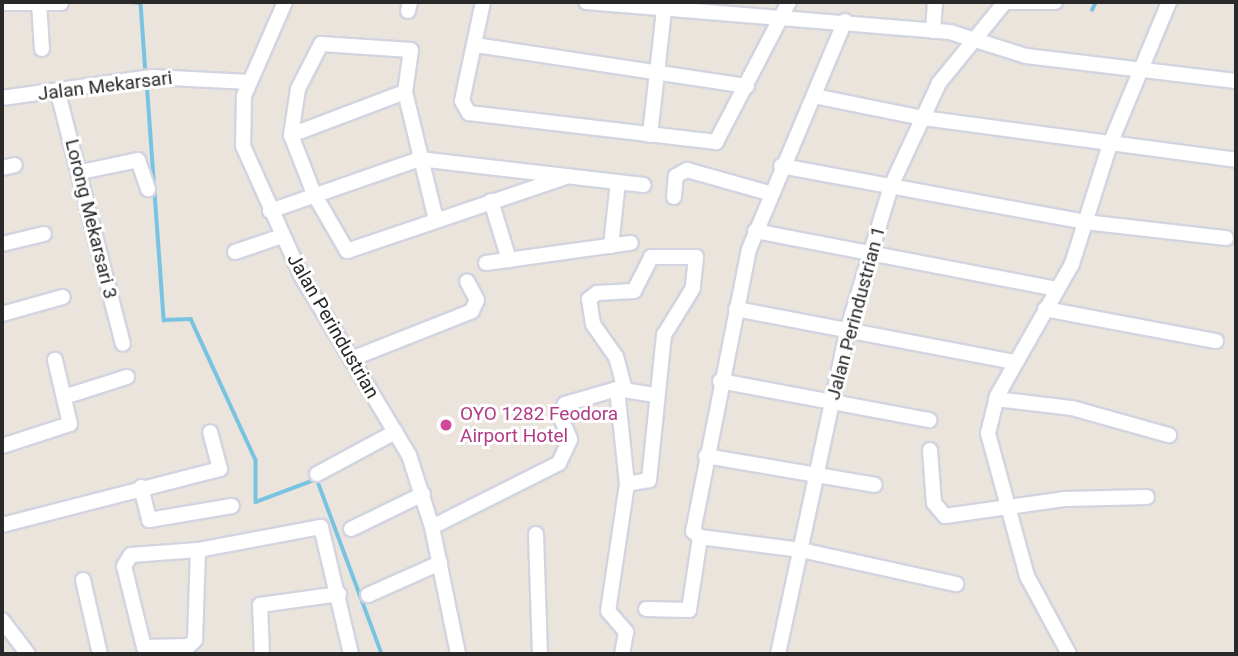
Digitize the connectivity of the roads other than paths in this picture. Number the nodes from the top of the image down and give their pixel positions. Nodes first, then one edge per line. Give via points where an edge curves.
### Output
1 (285, 2) edge
2 (483, 2) edge
3 (586, 2) edge
4 (789, 2) edge
5 (936, 2) edge
6 (1007, 2) edge
7 (1055, 2) edge
8 (1169, 2) edge
9 (2, 3) edge
10 (39, 3) edge
11 (61, 3) edge
12 (664, 7) edge
13 (783, 21) junction
14 (845, 21) junction
15 (933, 31) junction
16 (974, 42) junction
17 (475, 45) junction
18 (42, 50) dead end
19 (657, 71) junction
20 (1140, 73) junction
21 (1236, 81) edge
22 (249, 82) junction
23 (747, 86) junction
24 (405, 92) junction
25 (58, 93) junction
26 (814, 96) junction
27 (2, 98) edge
28 (923, 118) junction
29 (291, 135) junction
30 (650, 135) junction
31 (1110, 144) junction
32 (419, 159) junction
33 (1236, 160) edge
34 (780, 166) junction
35 (81, 172) junction
36 (568, 176) junction
37 (618, 182) junction
38 (644, 185) dead end
39 (891, 186) junction
40 (148, 189) dead end
41 (769, 193) junction
42 (314, 194) junction
43 (674, 197) dead end
44 (491, 201) junction
45 (270, 211) junction
46 (436, 220) junction
47 (1085, 222) junction
48 (755, 231) junction
49 (44, 234) dead end
50 (282, 236) junction
51 (1226, 237) dead end
52 (631, 243) dead end
53 (2, 244) edge
54 (611, 246) junction
55 (235, 252) dead end
56 (868, 256) junction
57 (509, 260) junction
58 (486, 263) dead end
59 (467, 281) dead end
60 (1057, 289) junction
61 (63, 298) dead end
62 (736, 309) junction
63 (1045, 309) junction
64 (2, 314) edge
65 (848, 331) junction
66 (1216, 341) dead end
67 (123, 344) dead end
68 (351, 359) junction
69 (55, 360) dead end
70 (1015, 362) junction
71 (127, 377) dead end
72 (720, 381) junction
73 (621, 390) junction
74 (653, 395) junction
75 (67, 396) junction
76 (996, 399) junction
77 (831, 402) junction
78 (929, 420) dead end
79 (210, 432) dead end
80 (395, 432) junction
81 (1168, 435) dead end
82 (2, 446) edge
83 (930, 450) dead end
84 (705, 456) junction
85 (317, 474) dead end
86 (816, 476) junction
87 (627, 484) junction
88 (875, 485) dead end
89 (141, 487) junction
90 (423, 494) junction
91 (1147, 497) dead end
92 (232, 506) dead end
93 (1010, 510) junction
94 (2, 525) edge
95 (432, 527) junction
96 (351, 529) dead end
97 (536, 534) dead end
98 (700, 537) junction
99 (198, 550) junction
100 (801, 550) junction
101 (440, 563) junction
102 (83, 580) dead end
103 (956, 584) dead end
104 (339, 594) junction
105 (368, 595) dead end
106 (646, 609) dead end
107 (2, 620) edge
108 (28, 654) edge
109 (100, 654) edge
110 (262, 654) edge
111 (351, 654) edge
112 (458, 654) edge
113 (540, 654) edge
114 (622, 654) edge
115 (778, 654) edge
116 (1069, 654) edge

1 - 22 street, Jalan Perindustrian
2 - 17 street
3 - 12 street
4 - 13 street
5 - 15 street
6 - 7 street
6 - 16 street, Jalan Perindustrian 1
8 - 20 street
9 - 10 street
10 - 11 street
10 - 18 street
12 - 13 street
12 - 19 street
13 - 14 street
13 - 23 street
14 - 15 street
14 - 26 street
15 - 16 street
16 - 20 street
16 - 28 street, Jalan Perindustrian 1 via 952,63
17 - 19 street
17 - 30 street via 462,101 468,113
19 - 23 street
19 - 30 street
20 - 21 street
20 - 31 street
22 - 25 street, Jalan Mekarsari via 146,78
22 - 45 street, Jalan Perindustrian via 240,120 243,146
23 - 30 street via 716,142
24 - 29 street
24 - 29 street via 413,52 408,47 321,44 298,89
24 - 32 street
25 - 27 street, Jalan Mekarsari
25 - 35 street, Lorong Mekarsari 3
26 - 28 street
26 - 34 street
28 - 31 street
28 - 39 street, Jalan Perindustrian 1
29 - 42 street
31 - 33 street
31 - 47 street
32 - 36 street
32 - 42 street
32 - 46 street
34 - 39 street
34 - 41 street
35 - 40 street via 138,160
35 - 67 street, Lorong Mekarsari 3 via 82,199
36 - 37 street
36 - 44 street
37 - 38 street
37 - 54 street
39 - 47 street
39 - 56 street, Jalan Perindustrian 1
41 - 43 street via 687,170 676,176
41 - 48 street
42 - 45 street
42 - 46 street via 349,252
44 - 46 street
44 - 57 street
45 - 50 street, Jalan Perindustrian
47 - 51 street
47 - 60 street
48 - 56 street
48 - 62 street
49 - 53 street
50 - 55 street
50 - 68 street, Jalan Perindustrian
52 - 54 street
54 - 57 street
56 - 60 street
56 - 65 street, Jalan Perindustrian 1
57 - 58 street
59 - 68 street via 477,300 472,311
60 - 63 street
61 - 64 street
62 - 65 street
62 - 72 street
63 - 66 street
63 - 70 street
65 - 70 street
65 - 77 street, Jalan Perindustrian 1
68 - 80 street, Jalan Perindustrian
69 - 75 street
70 - 76 street
71 - 75 street
72 - 77 street
72 - 84 street
73 - 74 street
73 - 74 street via 616,357 593,324 590,299 597,293 634,291 651,257 696,257 693,288 664,335
73 - 87 street
73 - 95 street via 560,409 570,439 559,463
74 - 87 street via 649,480
75 - 82 street via 68,426
76 - 81 street via 1072,408
76 - 93 street via 988,433
77 - 78 street
77 - 86 street, Jalan Perindustrian 1
79 - 89 street via 221,467
80 - 85 street
80 - 90 street, Jalan Perindustrian
83 - 93 street via 939,513
84 - 86 street
84 - 98 street via 693,531
86 - 88 street
86 - 100 street, Jalan Perindustrian 1
87 - 114 street via 608,611 625,628
89 - 92 street via 149,520
89 - 94 street
90 - 95 street, Jalan Perindustrian
90 - 96 street
91 - 93 street via 1063,499
93 - 116 street via 1027,576
95 - 101 street, Jalan Perindustrian
97 - 113 street
98 - 100 street
98 - 106 street via 689,610
99 - 99 street via 131,555 125,561 144,647 190,646 195,640
99 - 104 street via 321,527
100 - 103 street
100 - 115 street, Jalan Perindustrian 1
101 - 105 street
101 - 112 street, Jalan Perindustrian
102 - 109 street
104 - 110 street via 261,605
104 - 111 street
107 - 108 street

